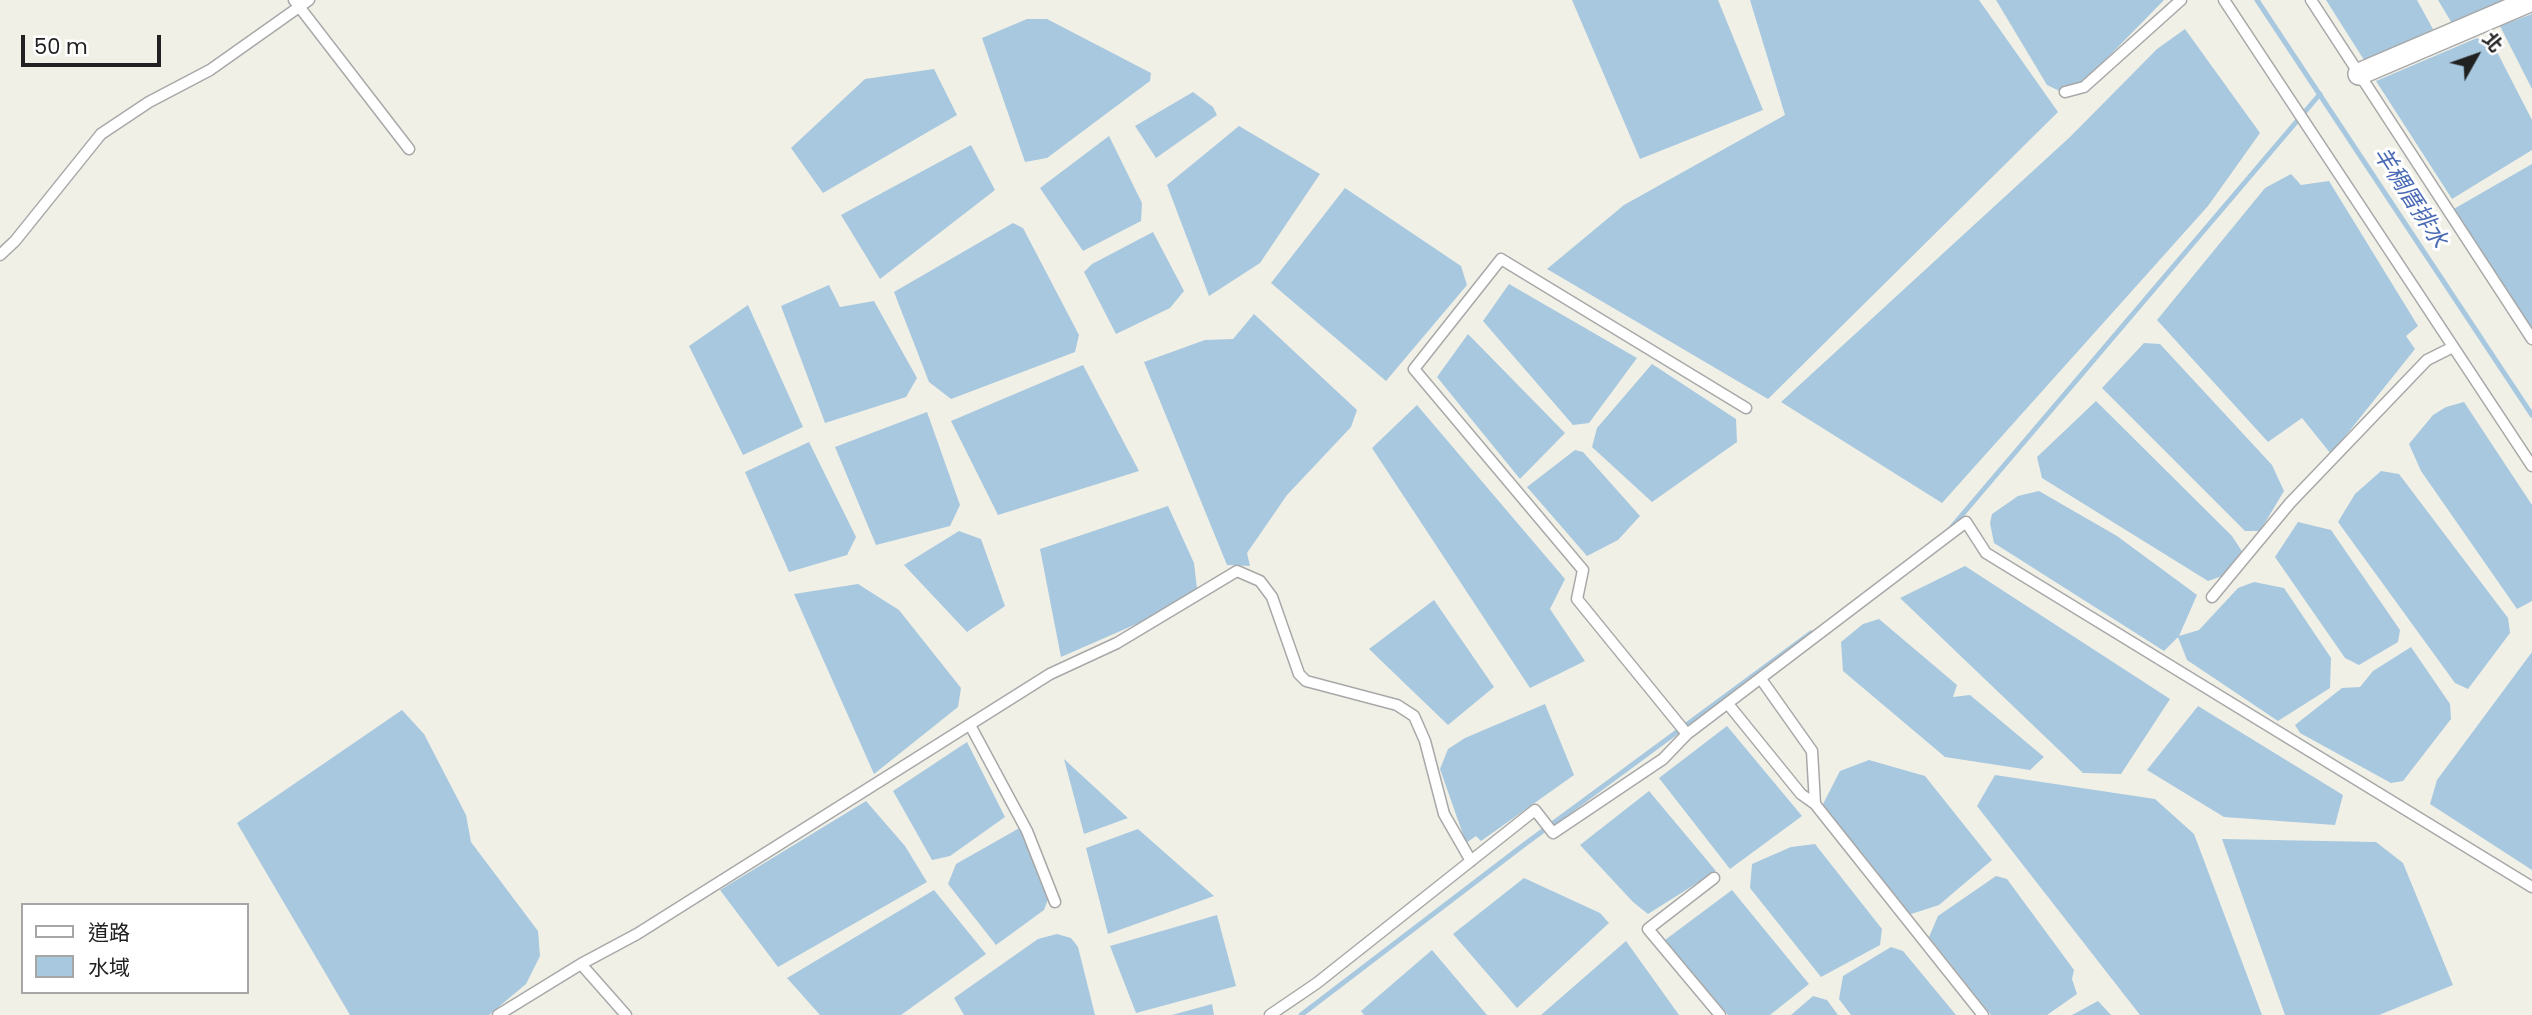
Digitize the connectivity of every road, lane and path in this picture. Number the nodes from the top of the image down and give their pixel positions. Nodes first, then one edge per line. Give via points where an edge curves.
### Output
1 (2181, 0) edge
2 (2224, 0) edge
3 (2311, 0) edge
4 (2532, 1) edge
5 (300, 2) edge
6 (2359, 74) junction
7 (2065, 92) dead end
8 (409, 149) dead end
9 (0, 255) edge
10 (2532, 339) edge
11 (2454, 347) junction
12 (1746, 408) dead end
13 (2532, 466) edge
14 (2212, 597) dead end
15 (1761, 679) junction
16 (1728, 704) junction
17 (970, 725) junction
18 (1687, 734) junction
19 (1815, 804) junction
20 (1471, 861) junction
21 (1714, 878) dead end
22 (2532, 887) edge
23 (1055, 902) dead end
24 (581, 964) junction
25 (498, 1015) edge
26 (626, 1015) edge
27 (1270, 1015) edge
28 (1720, 1015) edge
29 (1983, 1015) edge

1 - 7 lane via 2084,87
2 - 11 lane
3 - 6 lane
4 - 6 street
5 - 8 lane
5 - 9 lane via 210,70 101,134
6 - 10 lane
11 - 13 lane
11 - 14 lane via 2427,360 2290,503
12 - 18 lane via 1501,259 1414,369 1583,570 1577,599
15 - 16 lane
15 - 19 lane via 1812,751
15 - 22 lane via 1966,522 1986,553
16 - 18 lane
16 - 19 lane
17 - 20 lane via 1050,674 1117,642 1237,571 1260,581 1272,597 1299,674 1306,681 1397,705 1414,716 1444,814
17 - 23 lane via 1027,831
17 - 24 lane via 637,934
18 - 20 lane via 1663,759 1553,833 1535,810
19 - 29 lane
20 - 27 lane
21 - 28 lane via 1648,929
24 - 25 lane
24 - 26 lane

